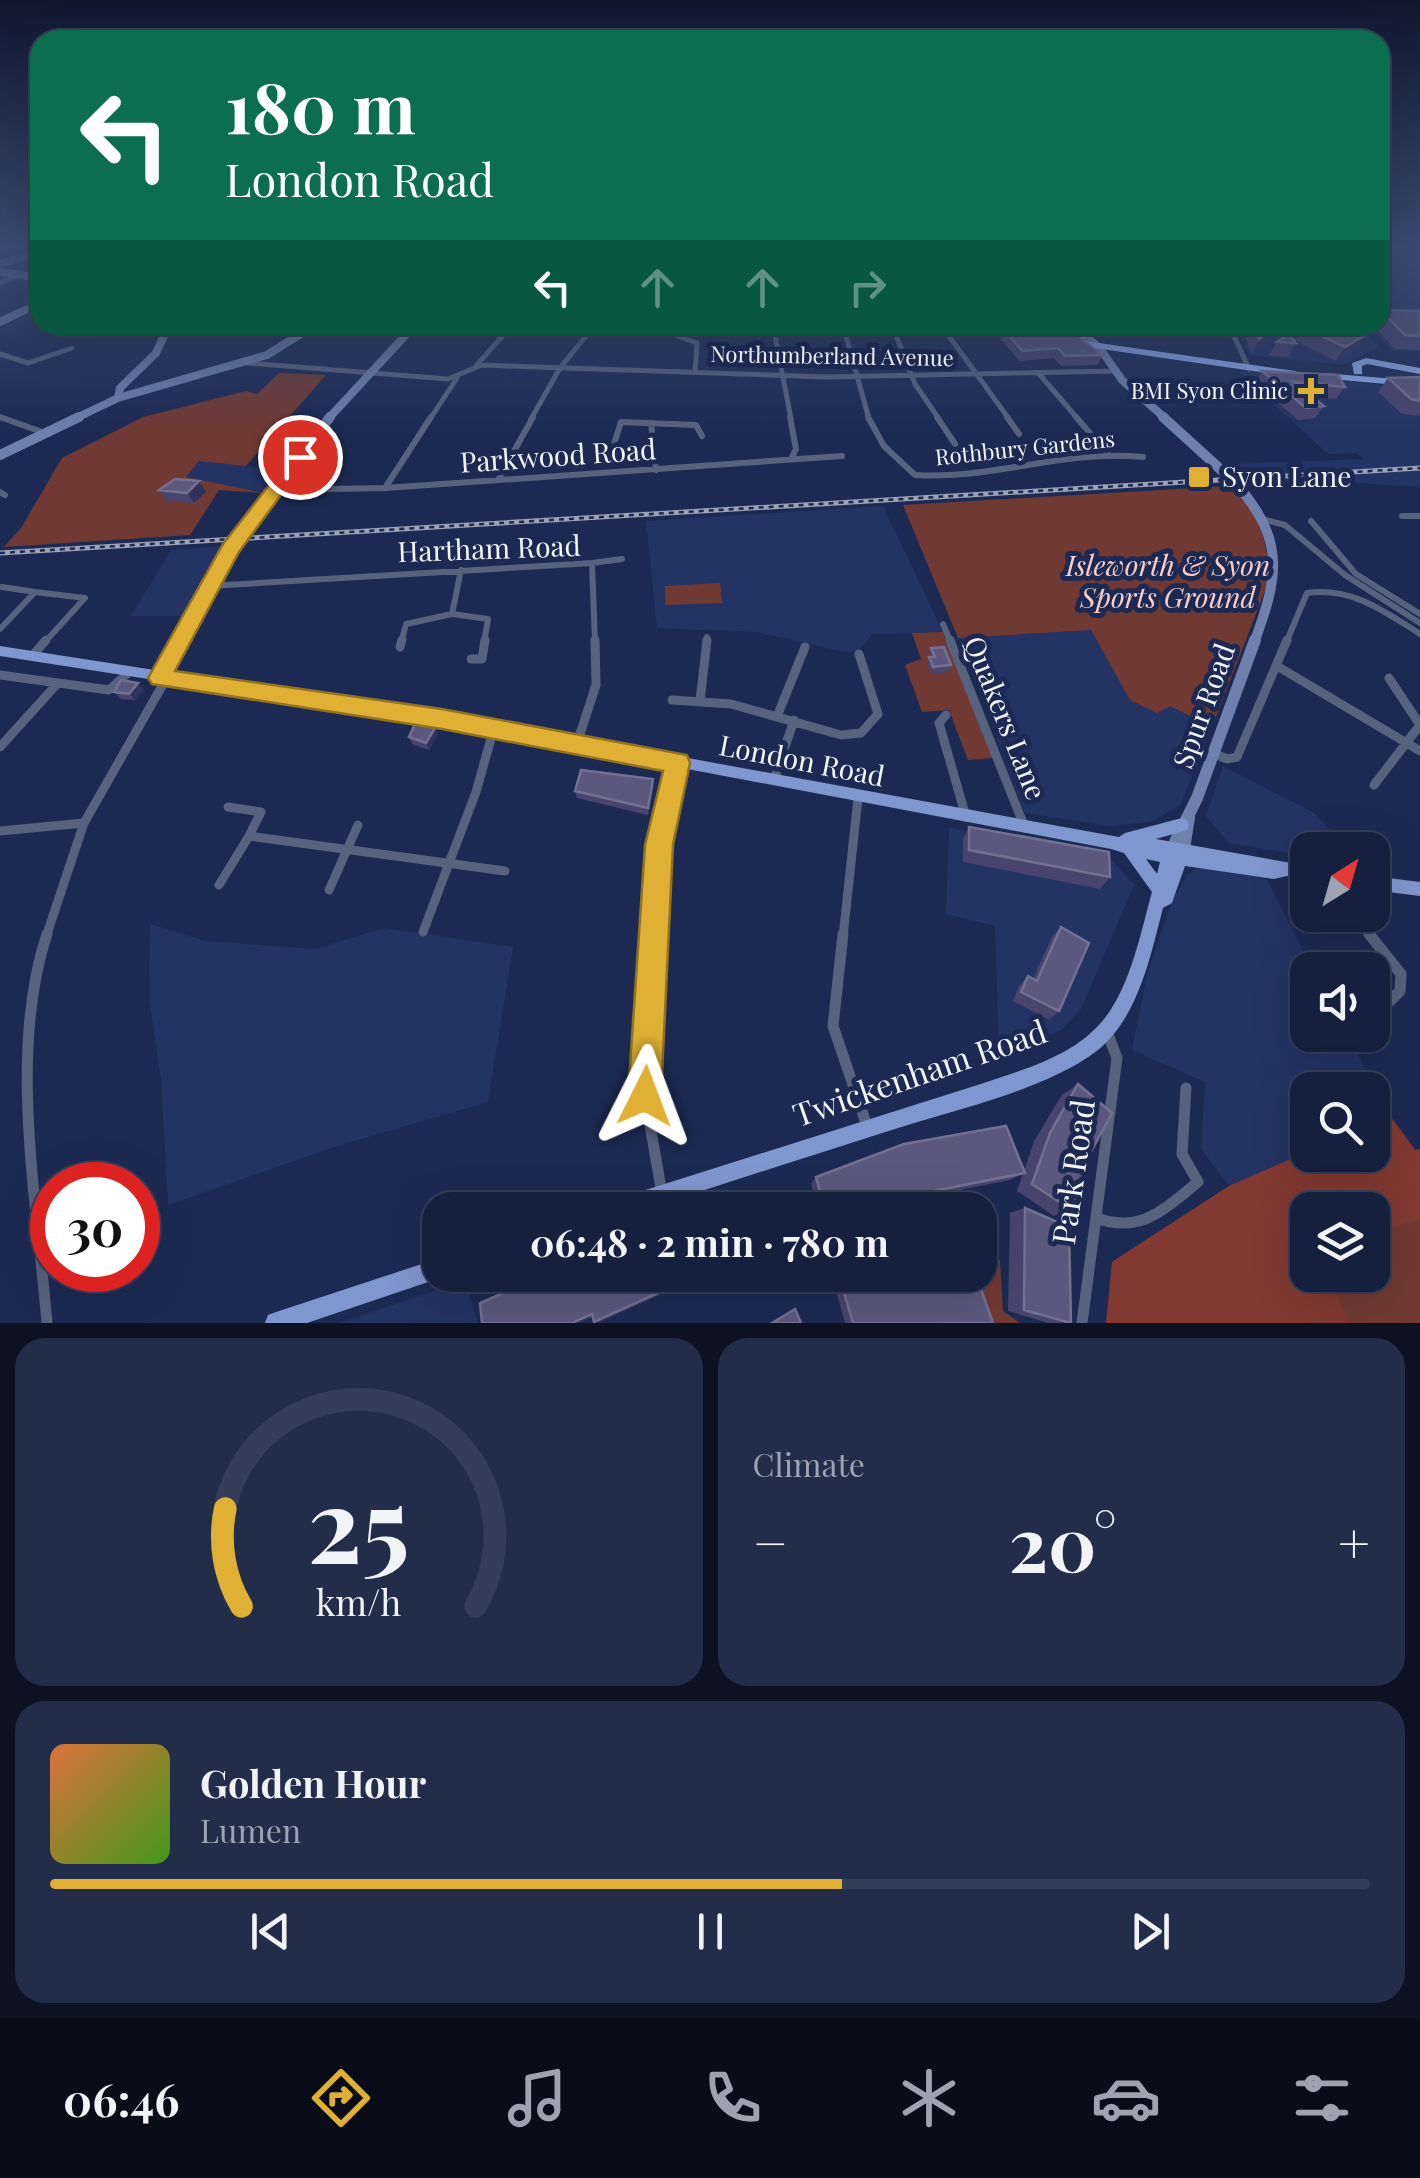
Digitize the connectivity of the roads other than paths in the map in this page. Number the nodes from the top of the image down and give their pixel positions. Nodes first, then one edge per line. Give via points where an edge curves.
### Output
1 (25, 311) edge
2 (0, 322) edge
3 (165, 335) edge
4 (302, 335) edge
5 (405, 335) edge
6 (503, 335) edge
7 (587, 335) edge
8 (676, 335) edge
9 (774, 335) edge
10 (845, 335) edge
11 (896, 335) edge
12 (947, 335) edge
13 (1041, 335) edge
14 (1056, 335) edge
15 (1081, 335) edge
16 (1234, 335) edge
17 (1086, 336) junction
18 (71, 347) dead end
19 (1098, 347) junction
20 (0, 354) edge
21 (1183, 360) junction
22 (247, 363) junction
23 (1247, 365) junction
24 (476, 366) junction
25 (560, 368) junction
26 (1118, 371) junction
27 (695, 372) junction
28 (1358, 372) junction
29 (369, 373) junction
30 (1039, 374) junction
31 (973, 375) junction
32 (781, 376) junction
33 (855, 376) junction
34 (912, 376) junction
35 (1420, 377) edge
36 (457, 378) junction
37 (1391, 382) junction
38 (118, 398) junction
39 (0, 418) edge
40 (652, 423) junction
41 (45, 433) junction
42 (1019, 434) dead end
43 (702, 436) dead end
44 (614, 444) dead end
45 (954, 444) dead end
46 (0, 454) edge
47 (842, 456) dead end
48 (1110, 456) junction
49 (1143, 457) dead end
50 (792, 458) junction
51 (656, 470) junction
52 (498, 480) junction
53 (385, 488) junction
54 (276, 490) junction
55 (1402, 516) dead end
56 (1420, 516) edge
57 (1262, 519) junction
58 (1311, 521) dead end
59 (622, 559) dead end
60 (592, 563) junction
61 (461, 570) junction
62 (209, 586) junction
63 (2, 587) edge
64 (36, 592) junction
65 (452, 614) junction
66 (1420, 614) edge
67 (1420, 623) edge
68 (944, 624) dead end
69 (0, 629) edge
70 (1420, 634) edge
71 (707, 637) dead end
72 (805, 647) dead end
73 (400, 648) dead end
74 (0, 651) edge
75 (859, 654) dead end
76 (32, 656) junction
77 (470, 659) dead end
78 (1277, 666) junction
79 (128, 673) junction
80 (0, 675) edge
81 (163, 678) junction
82 (1389, 678) dead end
83 (56, 684) junction
84 (672, 700) dead end
85 (700, 701) junction
86 (778, 714) junction
87 (946, 714) dead end
88 (794, 720) junction
89 (494, 728) junction
90 (577, 743) junction
91 (1409, 745) junction
92 (0, 747) edge
93 (1420, 751) edge
94 (1213, 754) junction
95 (678, 763) junction
96 (774, 780) junction
97 (1374, 784) dead end
98 (858, 798) junction
99 (228, 807) dead end
100 (966, 817) junction
101 (1186, 821) junction
102 (84, 823) junction
103 (358, 825) dead end
104 (1026, 828) junction
105 (0, 831) edge
106 (249, 836) junction
107 (1122, 844) junction
108 (346, 851) junction
109 (1176, 853) junction
110 (451, 864) junction
111 (1290, 870) edge
112 (504, 871) dead end
113 (219, 885) dead end
114 (1390, 885) edge
115 (1420, 889) edge
116 (328, 890) dead end
117 (1159, 895) junction
118 (423, 932) dead end
119 (1367, 932) edge
120 (1383, 952) edge
121 (1390, 961) edge
122 (1390, 1002) edge
123 (1106, 1031) junction
124 (1186, 1088) dead end
125 (868, 1128) junction
126 (662, 1192) edge
127 (668, 1192) edge
128 (1096, 1218) junction
129 (422, 1274) edge
130 (47, 1323) edge
131 (276, 1323) edge
132 (1082, 1323) edge

1 - 2 street
3 - 38 street
4 - 22 street
5 - 29 street
6 - 24 street
7 - 25 street
8 - 27 street via 697,342
9 - 32 street
10 - 33 street
11 - 34 street
12 - 31 street
13 - 19 highway
14 - 19 highway
15 - 17 highway
16 - 23 street
17 - 19 street
17 - 21 highway
17 - 23 highway
18 - 20 street via 28,363
19 - 21 highway
19 - 26 street
21 - 23 highway
22 - 29 street
22 - 38 street
23 - 28 highway
23 - 37 highway
24 - 25 street, Northumberland Avenue
24 - 36 street
25 - 27 street, Northumberland Avenue
25 - 52 street
26 - 30 street, Northumberland Avenue
26 - 57 street, Spur Road, bridge via 1238,486
27 - 32 street, Northumberland Avenue
28 - 35 highway
28 - 37 highway
29 - 36 street
29 - 54 street
30 - 31 street, Northumberland Avenue
30 - 48 street
31 - 34 street, Northumberland Avenue
31 - 42 street
32 - 33 street, Northumberland Avenue
32 - 50 street via 796,449
33 - 34 street, Northumberland Avenue
33 - 48 street, Rothbury Gardens via 868,423 910,472 923,476
34 - 45 street
35 - 37 highway
36 - 53 street
38 - 41 street
39 - 41 street
40 - 43 street via 696,425
40 - 44 street via 621,422
40 - 51 street
41 - 46 street
47 - 50 street, Parkwood Road
48 - 49 street, Rothbury Gardens
50 - 51 street, Parkwood Road
51 - 52 street, Parkwood Road
52 - 53 street, Parkwood Road
53 - 54 street, Parkwood Road
54 - 62 street
55 - 56 street
57 - 67 street via 1284,525
57 - 94 street, Spur Road via 1272,538 1274,588
58 - 66 street via 1356,574
59 - 60 street
60 - 61 street, Hartham Road
60 - 90 street, Hartham Road via 596,685
61 - 62 street, Hartham Road
61 - 65 street
62 - 81 street
63 - 64 street
64 - 69 street
64 - 76 street via 85,598
65 - 73 street via 406,620
65 - 77 street via 488,619 482,664
68 - 104 street, Quakers Lane
70 - 78 street via 1355,594 1318,590 1303,599
71 - 85 street
72 - 86 street
74 - 76 main road, London Road
75 - 88 street via 878,714 873,724 841,734
76 - 79 main road, London Road
78 - 91 street
78 - 94 street via 1238,757
79 - 81 main road, London Road
79 - 83 street, London Road via 112,690
80 - 83 street, London Road
81 - 89 main road, London Road
81 - 102 street
82 - 91 street via 1420,725
83 - 92 street
84 - 85 street
85 - 86 street
86 - 88 street
87 - 100 street via 939,724 944,752
88 - 96 street
89 - 90 main road, London Road
89 - 110 street
90 - 95 main road, London Road
91 - 93 street
91 - 97 street
94 - 101 street, Spur Road
95 - 96 main road, London Road
95 - 126 street via 659,845 645,1096
96 - 98 main road, London Road
98 - 100 main road, London Road
98 - 125 street via 833,1026
99 - 106 street via 261,812
100 - 104 main road, London Road
101 - 107 main road
101 - 109 street, Spur Road
102 - 105 street
102 - 130 street via 36,966 27,1020
103 - 108 street
104 - 107 main road, London Road
106 - 108 street
106 - 113 street
107 - 109 main road, London Road
107 - 117 main road
108 - 110 street
108 - 116 street
109 - 111 main road, London Road
109 - 117 main road, Twickenham Road via 1166,898
110 - 112 street
110 - 118 street
114 - 115 main road
117 - 123 main road, Twickenham Road
119 - 120 street
121 - 122 street via 1400,974 1400,991
123 - 125 main road, Twickenham Road via 1089,1048 1046,1066
123 - 128 street, Park Road via 1116,1058
124 - 128 street via 1182,1154 1198,1182 1138,1228 1123,1230
125 - 127 main road, Twickenham Road
128 - 132 street, Park Road
129 - 131 main road

